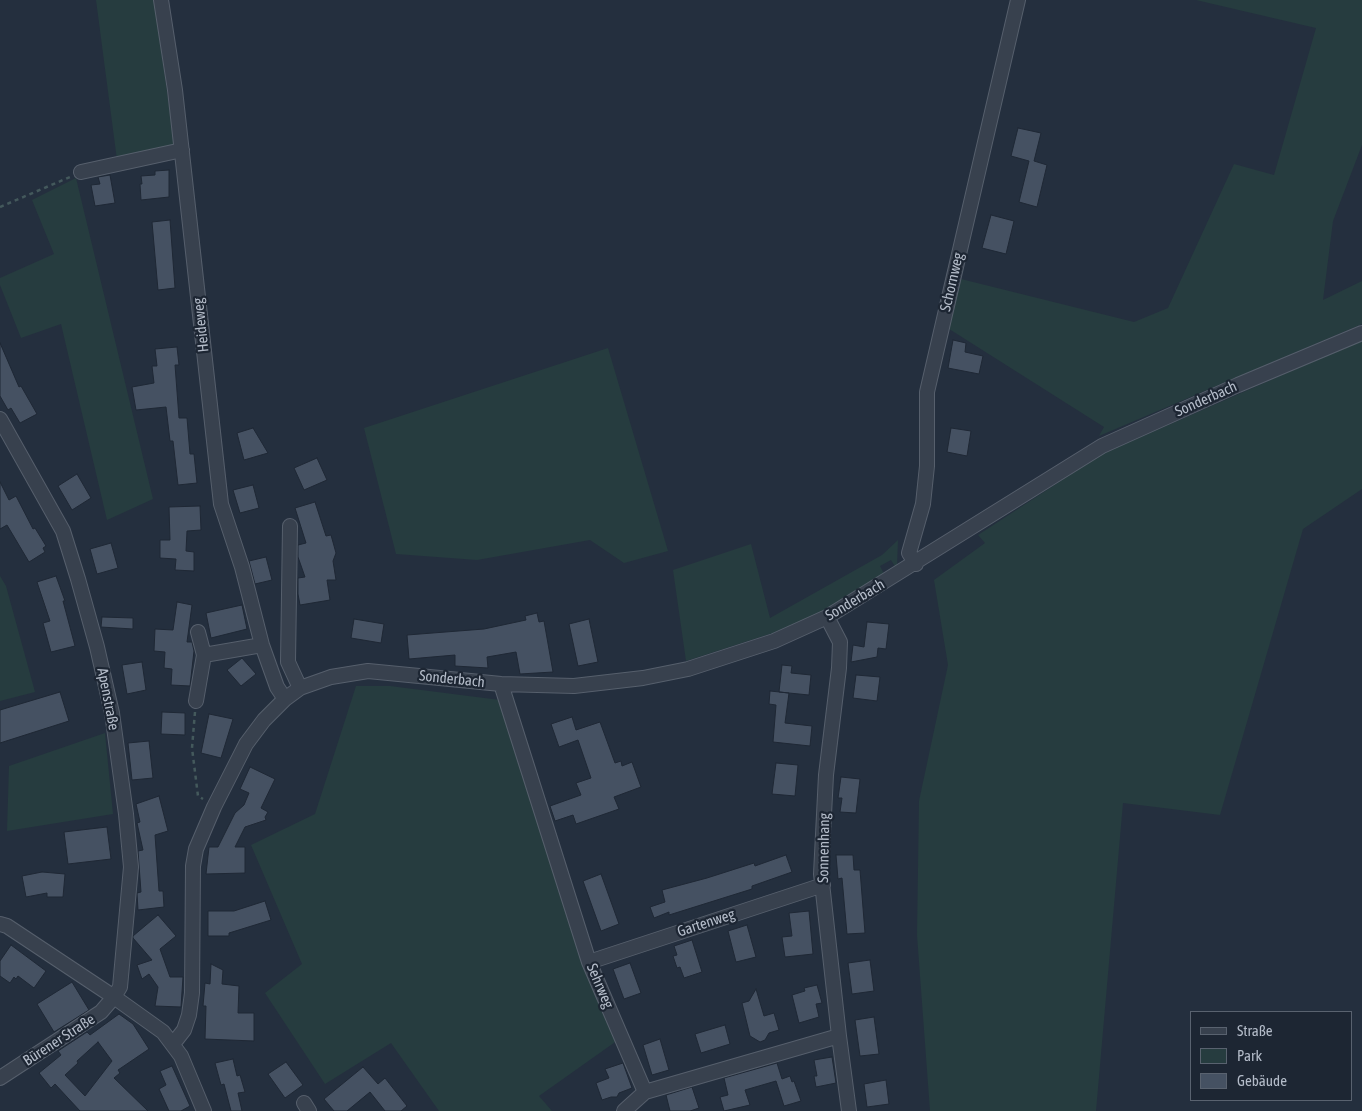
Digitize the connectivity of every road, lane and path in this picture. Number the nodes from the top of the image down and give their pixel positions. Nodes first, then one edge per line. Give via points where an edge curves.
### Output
1 (161, 0) edge
2 (1018, 0) edge
3 (182, 150) junction
4 (81, 172) joint
5 (0, 207) edge
6 (1362, 333) edge
7 (0, 419) edge
8 (290, 526) dead end
9 (916, 564) junction
10 (827, 617) junction
11 (198, 632) dead end
12 (262, 645) junction
13 (204, 655) junction
14 (501, 684) junction
15 (300, 688) junction
16 (285, 699) junction
17 (196, 701) joint
18 (214, 807) junction
19 (822, 884) junction
20 (0, 924) edge
21 (589, 962) junction
22 (114, 997) junction
23 (839, 1036) junction
24 (173, 1044) junction
25 (0, 1078) edge
26 (644, 1092) junction
27 (204, 1111) edge
28 (624, 1111) edge
29 (849, 1111) edge

1 - 3 street, Heideweg
2 - 9 street, Schornweg via 926,392 927,466 923,504 909,553
3 - 4 street
3 - 12 street, Heideweg via 221,504 242,567
4 - 5 path
6 - 9 street, Sonderbach via 1102,446
7 - 22 street, Apenstraße via 63,531 95,639 112,713 131,866 120,987
8 - 15 street via 288,662
9 - 10 street, Sonderbach
10 - 14 street, Sonderbach via 774,641 688,669 574,686
10 - 19 street, Sonnenhang via 840,642 826,775
11 - 13 street
12 - 13 street
12 - 16 street, Heideweg via 277,687
13 - 17 street
14 - 15 street, Sonderbach via 368,671 332,677
14 - 21 street, Sehrweg
15 - 16 street, Sonderbach
16 - 18 street, Sonderbach via 246,744
17 - 18 path via 192,748 198,796
18 - 24 street, Sonderbach via 196,849 193,866 189,1015 184,1030
19 - 21 street, Gartenweg
19 - 23 street, Sonnenhang
20 - 22 street
21 - 26 street, Sehrweg
22 - 24 street via 163,1032
22 - 25 street, Bürener Straße via 101,1012
23 - 26 street
23 - 29 street, Sonnenhang
24 - 27 street
26 - 28 street

